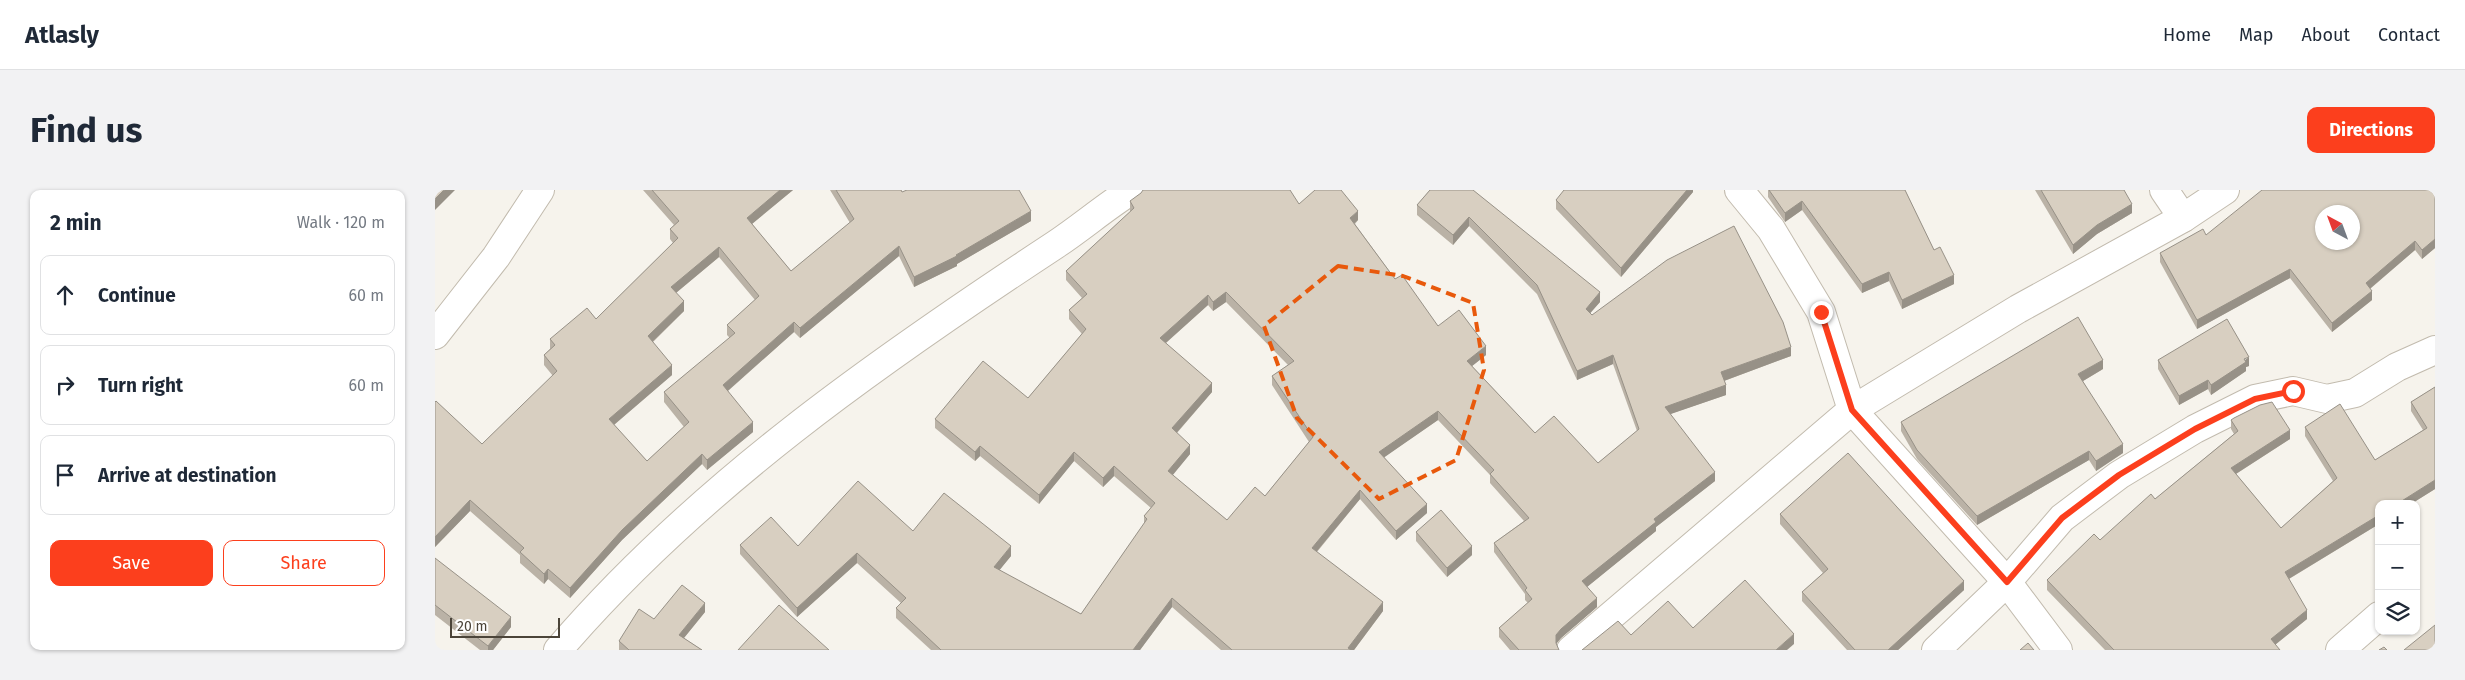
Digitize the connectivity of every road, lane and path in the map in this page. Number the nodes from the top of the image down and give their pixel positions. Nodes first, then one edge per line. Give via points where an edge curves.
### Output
1 (540, 190) edge
2 (1132, 190) edge
3 (1739, 190) edge
4 (2164, 190) edge
5 (2225, 190) edge
6 (2183, 218) junction
7 (435, 335) edge
8 (2435, 350) edge
9 (1852, 410) junction
10 (2007, 582) junction
11 (2375, 619) edge
12 (558, 650) edge
13 (1571, 650) edge
14 (1936, 650) edge
15 (2057, 650) edge
16 (2340, 650) edge

1 - 7 street via 496,256
2 - 12 street via 818,410 659,544 593,609
3 - 9 street via 1771,229 1821,312
4 - 6 street
5 - 6 street
6 - 9 street via 2018,309
8 - 10 street via 2397,367 2355,393 2327,399 2293,391 2255,399 2195,429 2119,475 2062,518
9 - 10 street
9 - 13 street
10 - 14 street
10 - 15 street
11 - 16 street

